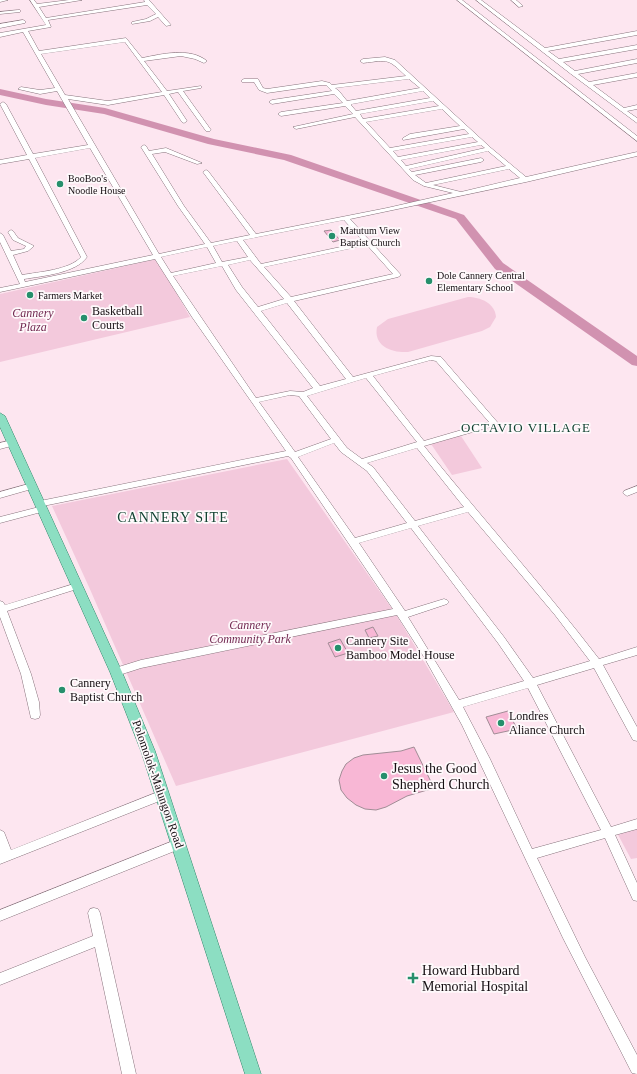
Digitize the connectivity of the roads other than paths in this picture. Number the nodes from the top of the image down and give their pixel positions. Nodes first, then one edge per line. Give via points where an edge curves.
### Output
1 (6, 0) edge
2 (32, 0) edge
3 (80, 0) edge
4 (458, 0) edge
5 (478, 0) edge
6 (513, 0) edge
7 (0, 1) edge
8 (69, 1) edge
9 (147, 2) edge
10 (37, 6) junction
11 (522, 6) dead end
12 (18, 10) dead end
13 (0, 13) edge
14 (159, 14) junction
15 (46, 19) junction
16 (23, 22) dead end
17 (134, 23) dead end
18 (168, 24) dead end
19 (0, 26) edge
20 (25, 31) junction
21 (637, 33) edge
22 (0, 35) edge
23 (637, 47) edge
24 (544, 50) junction
25 (38, 53) junction
26 (140, 60) junction
27 (363, 61) dead end
28 (558, 61) junction
29 (637, 61) edge
30 (204, 62) dead end
31 (573, 73) junction
32 (637, 75) edge
33 (411, 77) junction
34 (244, 81) dead end
35 (588, 84) junction
36 (199, 87) dead end
37 (332, 87) junction
38 (21, 89) dead end
39 (60, 89) junction
40 (425, 89) junction
41 (180, 91) junction
42 (337, 92) junction
43 (166, 93) junction
44 (64, 97) junction
45 (436, 99) junction
46 (272, 102) dead end
47 (3, 104) dead end
48 (348, 104) junction
49 (444, 107) junction
50 (637, 107) edge
51 (622, 110) junction
52 (281, 114) dead end
53 (357, 114) junction
54 (184, 121) dead end
55 (363, 121) junction
56 (637, 121) edge
57 (465, 126) junction
58 (296, 127) dead end
59 (208, 130) dead end
60 (474, 135) junction
61 (405, 139) dead end
62 (637, 139) edge
63 (482, 143) junction
64 (92, 146) junction
65 (490, 149) junction
66 (388, 150) junction
67 (637, 154) edge
68 (30, 157) junction
69 (396, 159) junction
70 (481, 160) dead end
71 (0, 162) edge
72 (198, 163) dead end
73 (511, 167) junction
74 (404, 168) junction
75 (206, 172) dead end
76 (410, 174) junction
77 (526, 180) junction
78 (426, 185) junction
79 (460, 194) junction
80 (346, 219) junction
81 (11, 232) dead end
82 (0, 235) edge
83 (254, 236) junction
84 (239, 239) junction
85 (368, 243) junction
86 (209, 245) junction
87 (10, 254) junction
88 (158, 256) junction
89 (252, 258) junction
90 (222, 264) junction
91 (259, 266) junction
92 (169, 275) junction
93 (21, 277) junction
94 (24, 285) junction
95 (0, 290) edge
96 (289, 300) junction
97 (256, 310) junction
98 (368, 375) junction
99 (350, 380) junction
100 (318, 389) junction
101 (304, 394) junction
102 (255, 401) junction
103 (0, 416) edge
104 (336, 440) junction
105 (420, 443) junction
106 (6, 444) edge
107 (292, 454) junction
108 (360, 462) junction
109 (32, 486) junction
110 (637, 489) edge
111 (627, 493) dead end
112 (0, 495) edge
113 (41, 506) junction
114 (470, 508) junction
115 (0, 520) edge
116 (412, 524) junction
117 (352, 542) junction
118 (77, 586) junction
119 (444, 602) dead end
120 (1, 608) edge
121 (401, 613) junction
122 (637, 651) edge
123 (597, 663) junction
124 (116, 672) junction
125 (531, 684) junction
126 (457, 705) junction
127 (35, 715) dead end
128 (637, 737) edge
129 (163, 795) junction
130 (637, 824) edge
131 (608, 833) junction
132 (0, 835) edge
133 (178, 844) junction
134 (530, 856) junction
135 (4, 857) edge
136 (637, 896) edge
137 (94, 913) dead end
138 (0, 916) edge
139 (100, 939) junction
140 (0, 979) edge
141 (637, 1068) edge
142 (129, 1074) edge
143 (253, 1074) edge

1 - 7 street
2 - 10 street
3 - 8 street
4 - 62 street
5 - 24 street
6 - 11 street
8 - 10 street
9 - 14 street
9 - 15 street
10 - 15 street
12 - 13 street
14 - 17 street
14 - 18 street
15 - 20 street via 49,26
16 - 19 street
20 - 22 street
20 - 25 street
21 - 24 street
23 - 28 street
24 - 28 street
25 - 26 street via 125,39
25 - 39 street
26 - 30 street via 177,55 198,58
26 - 43 street
27 - 33 street via 389,59
28 - 31 street
29 - 31 street
31 - 35 street
32 - 35 street
33 - 37 street
33 - 40 street
34 - 37 street via 256,80 261,89 267,91 322,83
35 - 51 street
36 - 41 street
37 - 42 street
38 - 39 street via 40,92
39 - 44 street
40 - 45 street
40 - 48 street
41 - 43 street
41 - 59 street
42 - 46 street
42 - 48 street
43 - 44 street via 108,103
43 - 54 street
44 - 64 street
45 - 49 street
45 - 53 street
47 - 68 street
48 - 52 street
48 - 53 street
49 - 55 street
49 - 57 street
50 - 51 street
51 - 56 street
53 - 55 street
53 - 58 street
55 - 66 street
57 - 60 street
57 - 61 street
60 - 63 street
60 - 66 street
63 - 65 street
63 - 69 street
64 - 68 street
64 - 88 street
65 - 73 street
65 - 74 street
66 - 69 street
67 - 77 street
68 - 71 street
68 - 93 street via 84,257 81,262 69,267
69 - 74 street
70 - 76 street
72 - 86 street via 166,150 146,150
73 - 77 street
73 - 78 street
74 - 76 street
75 - 83 street
76 - 78 street
77 - 79 street
78 - 79 street
79 - 80 street
80 - 83 street
80 - 85 street
81 - 87 street via 15,239 30,246 26,250
82 - 87 street
83 - 84 street
84 - 86 street
84 - 89 street
85 - 91 street
85 - 96 street via 398,275
86 - 88 street
86 - 90 street
87 - 93 street
88 - 92 street
88 - 94 street
89 - 90 street
89 - 91 street
90 - 92 street
90 - 97 street
91 - 96 street
92 - 102 street
93 - 94 street
94 - 95 street
96 - 97 street
96 - 99 street
97 - 100 street
98 - 99 street
98 - 105 street
98 - 105 street via 436,358 494,423
99 - 100 street
100 - 101 street
101 - 102 street via 290,393
101 - 104 street via 304,399
102 - 107 street
103 - 106 main road, Polomolok-Malungon Road
104 - 107 street
104 - 108 street
105 - 108 street
105 - 114 street
106 - 109 main road, Polomolok-Malungon Road
107 - 113 street
107 - 117 street
108 - 116 street via 370,469
109 - 112 street
109 - 113 main road, Polomolok-Malungon Road
110 - 111 street
113 - 115 street
113 - 118 main road, Polomolok-Malungon Road
114 - 116 street
114 - 123 street via 558,612
116 - 117 street
116 - 125 street via 501,640
117 - 121 street
118 - 120 street
118 - 124 main road, Polomolok-Malungon Road
119 - 121 street
120 - 127 street via 29,686
121 - 124 street via 141,664
121 - 126 street
122 - 123 street
123 - 125 street
123 - 128 street
124 - 129 main road, Polomolok-Malungon Road
125 - 126 street
125 - 131 street
126 - 134 street
129 - 133 main road, Polomolok-Malungon Road
129 - 135 street
130 - 131 street
131 - 134 street
131 - 136 street
132 - 135 street
133 - 138 street
133 - 143 main road, Polomolok-Malungon Road
134 - 141 street via 604,1010
137 - 139 street
139 - 140 street
139 - 142 street

